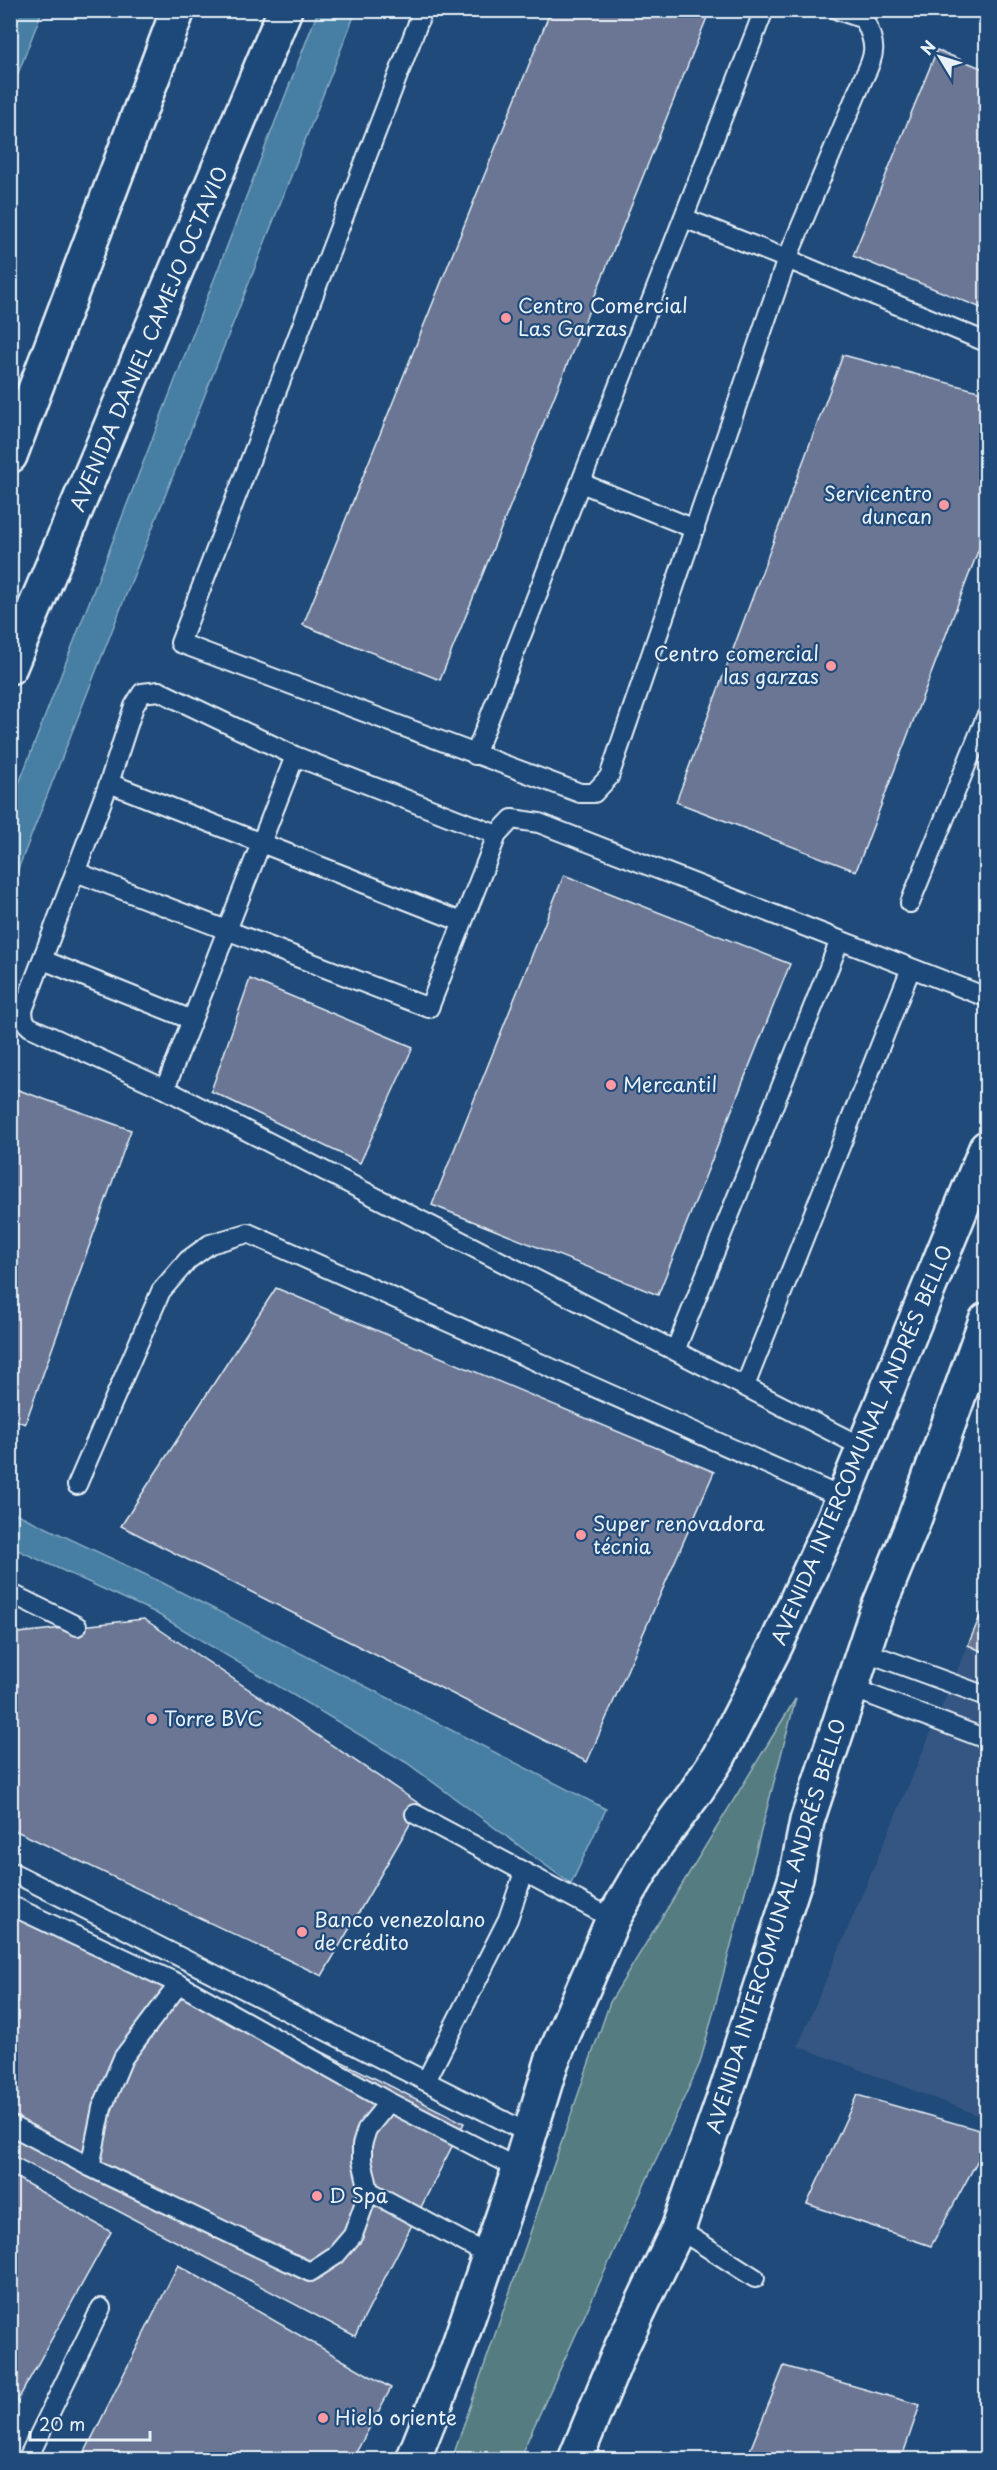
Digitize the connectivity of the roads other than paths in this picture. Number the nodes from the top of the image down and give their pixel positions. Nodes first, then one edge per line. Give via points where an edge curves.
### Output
1 (178, 10) edge
2 (285, 10) edge
3 (423, 10) edge
4 (764, 10) edge
5 (838, 10) edge
6 (684, 218) junction
7 (787, 259) junction
8 (987, 342) edge
9 (10, 456) edge
10 (581, 483) junction
11 (695, 529) junction
12 (10, 667) edge
13 (987, 717) edge
14 (476, 755) junction
15 (295, 756) junction
16 (109, 783) junction
17 (497, 835) junction
18 (261, 843) junction
19 (76, 872) junction
20 (910, 903) dead end
21 (462, 922) junction
22 (227, 930) junction
23 (840, 940) junction
24 (43, 960) junction
25 (911, 968) junction
26 (987, 997) edge
27 (192, 1020) junction
28 (165, 1089) junction
29 (987, 1148) edge
30 (987, 1320) edge
31 (675, 1351) junction
32 (745, 1386) junction
33 (864, 1448) junction
34 (77, 1485) dead end
35 (843, 1498) junction
36 (10, 1593) edge
37 (77, 1626) dead end
38 (864, 1651) junction
39 (852, 1688) junction
40 (987, 1696) edge
41 (987, 1739) edge
42 (415, 1814) dead end
43 (10, 1871) edge
44 (524, 1872) junction
45 (10, 1905) edge
46 (613, 1920) junction
47 (179, 1984) junction
48 (426, 2081) junction
49 (389, 2102) junction
50 (10, 2125) edge
51 (530, 2134) junction
52 (90, 2167) junction
53 (519, 2169) junction
54 (369, 2191) junction
55 (678, 2229) junction
56 (490, 2256) junction
57 (755, 2278) dead end
58 (101, 2308) dead end
59 (27, 2460) edge
60 (413, 2460) edge
61 (575, 2460) edge

1 - 9 main road
2 - 12 main road, AVENIDA DANIEL CAMEJO OCTAVIO
3 - 14 lane via 180,643
4 - 6 lane
5 - 7 lane via 864,19 873,37 874,58
6 - 7 lane
6 - 10 lane
7 - 8 lane
7 - 11 lane
10 - 11 lane
10 - 14 lane
11 - 14 lane via 603,786 594,794 580,793
13 - 20 lane
15 - 16 lane via 159,691 142,693 134,706
15 - 17 lane
15 - 18 lane
16 - 18 lane
16 - 19 lane
17 - 21 lane
17 - 23 lane via 512,819 539,823
18 - 21 lane
18 - 22 lane
19 - 22 lane
19 - 24 lane
21 - 22 lane via 429,1008
22 - 27 lane
23 - 25 lane
23 - 31 lane
24 - 27 lane
24 - 28 lane via 23,1010 24,1021
25 - 26 lane
25 - 32 lane
27 - 28 lane
28 - 31 lane
29 - 33 main road, AVENIDA INTERCOMUNAL ANDRÉS BELLO
30 - 38 main road, AVENIDA INTERCOMUNAL ANDRÉS BELLO
31 - 32 lane
32 - 33 lane
33 - 35 main road, AVENIDA INTERCOMUNAL ANDRÉS BELLO
34 - 35 lane via 161,1291 188,1260 210,1244 248,1233
35 - 46 main road, AVENIDA INTERCOMUNAL ANDRÉS BELLO via 776,1645 719,1756 657,1844
36 - 37 lane
38 - 39 main road, AVENIDA INTERCOMUNAL ANDRÉS BELLO
38 - 40 lane
39 - 41 lane
39 - 55 main road, AVENIDA INTERCOMUNAL ANDRÉS BELLO via 807,1821 796,1877
42 - 44 lane
43 - 48 lane
44 - 46 lane
44 - 48 lane via 508,1919
45 - 47 lane
46 - 51 main road, AVENIDA INTERCOMUNAL ANDRÉS BELLO via 552,2061
47 - 49 lane
47 - 52 lane via 123,2058 102,2108
48 - 51 lane
49 - 53 lane
49 - 54 lane via 368,2129 362,2145
50 - 52 lane
51 - 53 main road, AVENIDA INTERCOMUNAL ANDRÉS BELLO
52 - 54 lane via 310,2272 336,2255 353,2235
53 - 56 main road, AVENIDA INTERCOMUNAL ANDRÉS BELLO
54 - 56 lane
55 - 57 lane
55 - 61 main road, AVENIDA INTERCOMUNAL ANDRÉS BELLO via 622,2346
56 - 60 main road, AVENIDA INTERCOMUNAL ANDRÉS BELLO via 458,2350
58 - 59 lane

